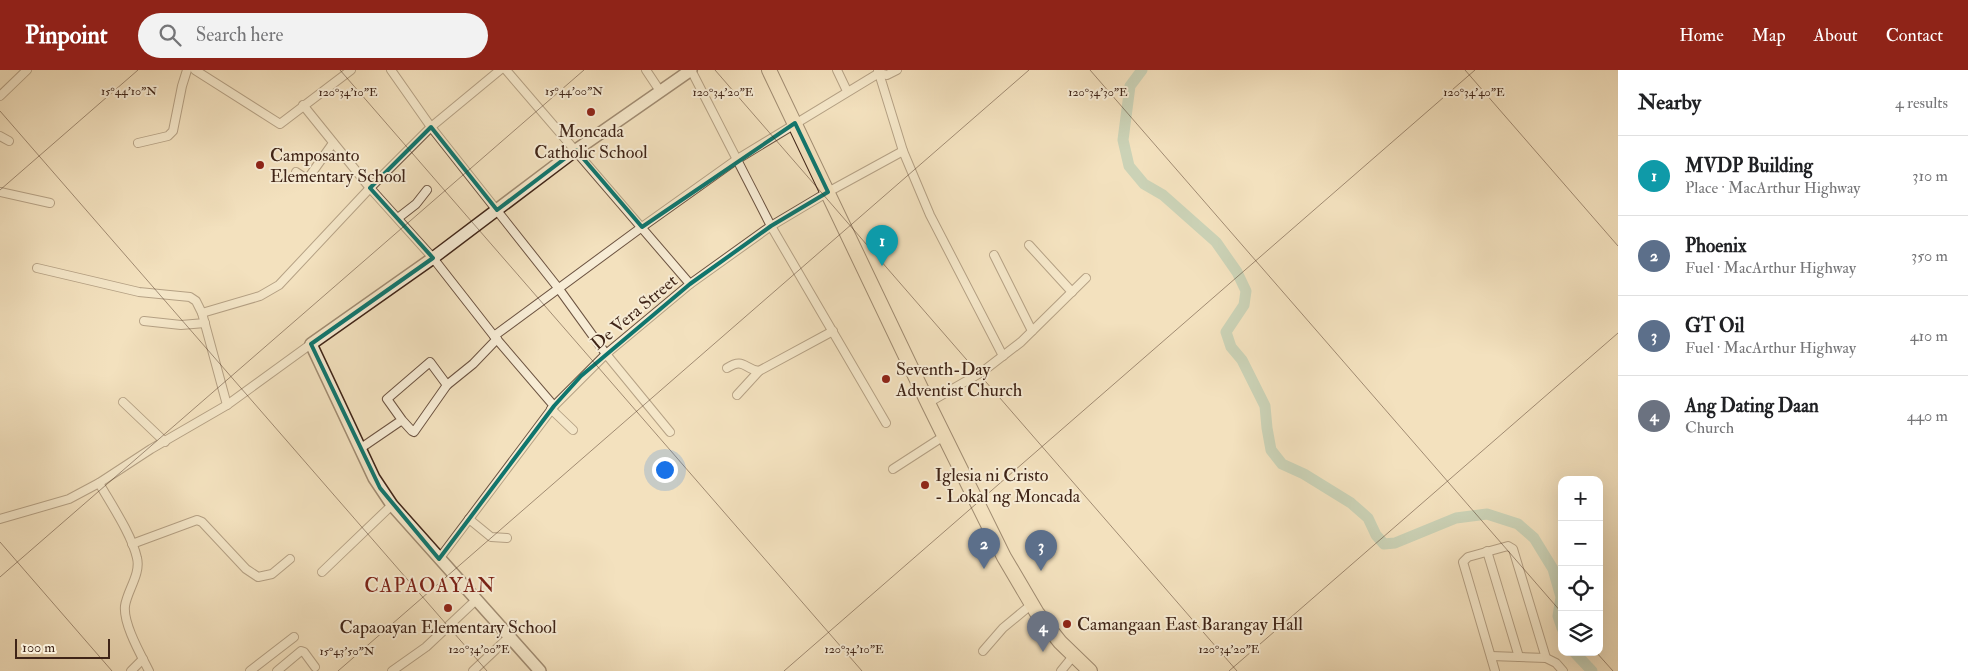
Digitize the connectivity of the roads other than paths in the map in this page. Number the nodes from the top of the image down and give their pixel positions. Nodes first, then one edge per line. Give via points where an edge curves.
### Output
1 (27, 70) edge
2 (187, 70) edge
3 (194, 70) edge
4 (351, 70) edge
5 (391, 70) edge
6 (500, 70) edge
7 (506, 70) edge
8 (646, 70) edge
9 (691, 70) edge
10 (768, 70) edge
11 (838, 70) edge
12 (897, 70) edge
13 (878, 71) edge
14 (660, 91) junction
15 (847, 91) junction
16 (0, 96) edge
17 (303, 105) junction
18 (795, 123) junction
19 (431, 127) junction
20 (0, 136) edge
21 (9, 141) dead end
22 (138, 143) dead end
23 (333, 143) junction
24 (576, 150) junction
25 (903, 150) junction
26 (736, 160) junction
27 (296, 172) dead end
28 (370, 188) junction
29 (427, 190) dead end
30 (0, 192) edge
31 (828, 192) junction
32 (50, 202) dead end
33 (497, 210) junction
34 (398, 218) junction
35 (771, 226) junction
36 (642, 227) junction
37 (1030, 245) dead end
38 (994, 255) dead end
39 (433, 258) junction
40 (37, 268) dead end
41 (1086, 278) dead end
42 (690, 284) junction
43 (559, 289) junction
44 (1072, 292) junction
45 (202, 313) junction
46 (144, 321) dead end
47 (205, 323) junction
48 (1032, 331) junction
49 (833, 332) junction
50 (495, 338) junction
51 (311, 344) junction
52 (606, 354) junction
53 (1003, 356) junction
54 (727, 368) dead end
55 (759, 371) junction
56 (448, 385) junction
57 (737, 395) dead end
58 (123, 402) dead end
59 (928, 403) junction
60 (227, 405) junction
61 (552, 408) junction
62 (402, 420) junction
63 (886, 424) dead end
64 (573, 430) dead end
65 (670, 432) dead end
66 (944, 436) junction
67 (165, 442) junction
68 (362, 448) junction
69 (893, 469) dead end
70 (99, 483) junction
71 (392, 505) junction
72 (469, 518) junction
73 (0, 519) edge
74 (507, 538) dead end
75 (132, 544) junction
76 (1487, 551) junction
77 (290, 559) dead end
78 (439, 559) junction
79 (322, 572) dead end
80 (476, 600) junction
81 (1032, 604) junction
82 (294, 637) dead end
83 (509, 637) junction
84 (983, 651) dead end
85 (1074, 655) junction
86 (1491, 656) junction
87 (1519, 657) junction
88 (1546, 658) junction
89 (143, 659) junction
90 (315, 667) dead end
91 (132, 671) edge
92 (148, 671) edge
93 (250, 671) edge
94 (277, 671) edge
95 (392, 671) edge
96 (473, 671) edge
97 (540, 671) edge
98 (1062, 671) edge
99 (1090, 671) edge
100 (1495, 671) edge
101 (1563, 671) edge

1 - 16 street
2 - 22 street via 173,131 168,136
3 - 17 street via 280,124
4 - 17 street
5 - 19 street
6 - 19 street
7 - 24 street
8 - 14 street
9 - 14 street
9 - 26 street
10 - 18 highway
11 - 15 street
12 - 13 street via 887,75
13 - 15 street
13 - 25 street
14 - 24 street
15 - 18 street
17 - 23 street
18 - 26 street
18 - 31 highway
19 - 28 street
19 - 33 street
20 - 21 street
23 - 27 street via 308,177
23 - 28 street
24 - 33 street
24 - 36 street
25 - 31 street, De Vera Street
25 - 53 street via 930,215
26 - 35 street
26 - 36 street
28 - 34 street
28 - 45 street via 279,285 260,296
29 - 34 street
30 - 32 street
31 - 35 street, De Vera Street
31 - 59 highway
33 - 39 street
33 - 43 street
34 - 39 street
35 - 42 street, De Vera Street
35 - 49 street
36 - 42 street
36 - 43 street
37 - 44 street
38 - 48 street
39 - 50 street
39 - 51 street
40 - 45 street via 139,292 190,297
41 - 44 street
42 - 52 street, De Vera Street
43 - 50 street
43 - 52 street
44 - 48 street
45 - 47 street
46 - 47 street via 181,325
47 - 60 street
48 - 53 street
49 - 55 street
49 - 63 street
50 - 56 street via 473,364
50 - 61 street
51 - 60 street
51 - 68 street
52 - 61 street, De Vera Street
52 - 65 street
53 - 59 street
54 - 55 street via 742,363
55 - 57 street
56 - 62 street via 416,430 412,431
56 - 62 street via 432,363 428,363 387,399
58 - 67 street
59 - 66 highway
60 - 67 street
61 - 64 street
61 - 72 street, De Vera Street
62 - 68 street
66 - 69 street
66 - 81 highway via 1004,556
67 - 70 street
68 - 71 street via 374,478
70 - 73 street via 69,499
70 - 75 street
71 - 78 street
71 - 79 street
72 - 74 street via 491,537
72 - 78 street, De Vera Street
75 - 77 street via 197,520 258,577 272,574
75 - 89 street via 138,560 137,571 125,614
76 - 86 street via 1463,562
76 - 87 street
76 - 88 street via 1508,546 1513,548
78 - 80 street
80 - 83 street
80 - 95 street via 426,647
81 - 84 street via 1003,628
81 - 85 highway
82 - 93 street
83 - 96 street
83 - 97 street
85 - 98 street
85 - 99 highway
86 - 87 street
86 - 100 street
87 - 88 street
88 - 101 street
89 - 91 street
89 - 92 street
90 - 94 street via 301,651

